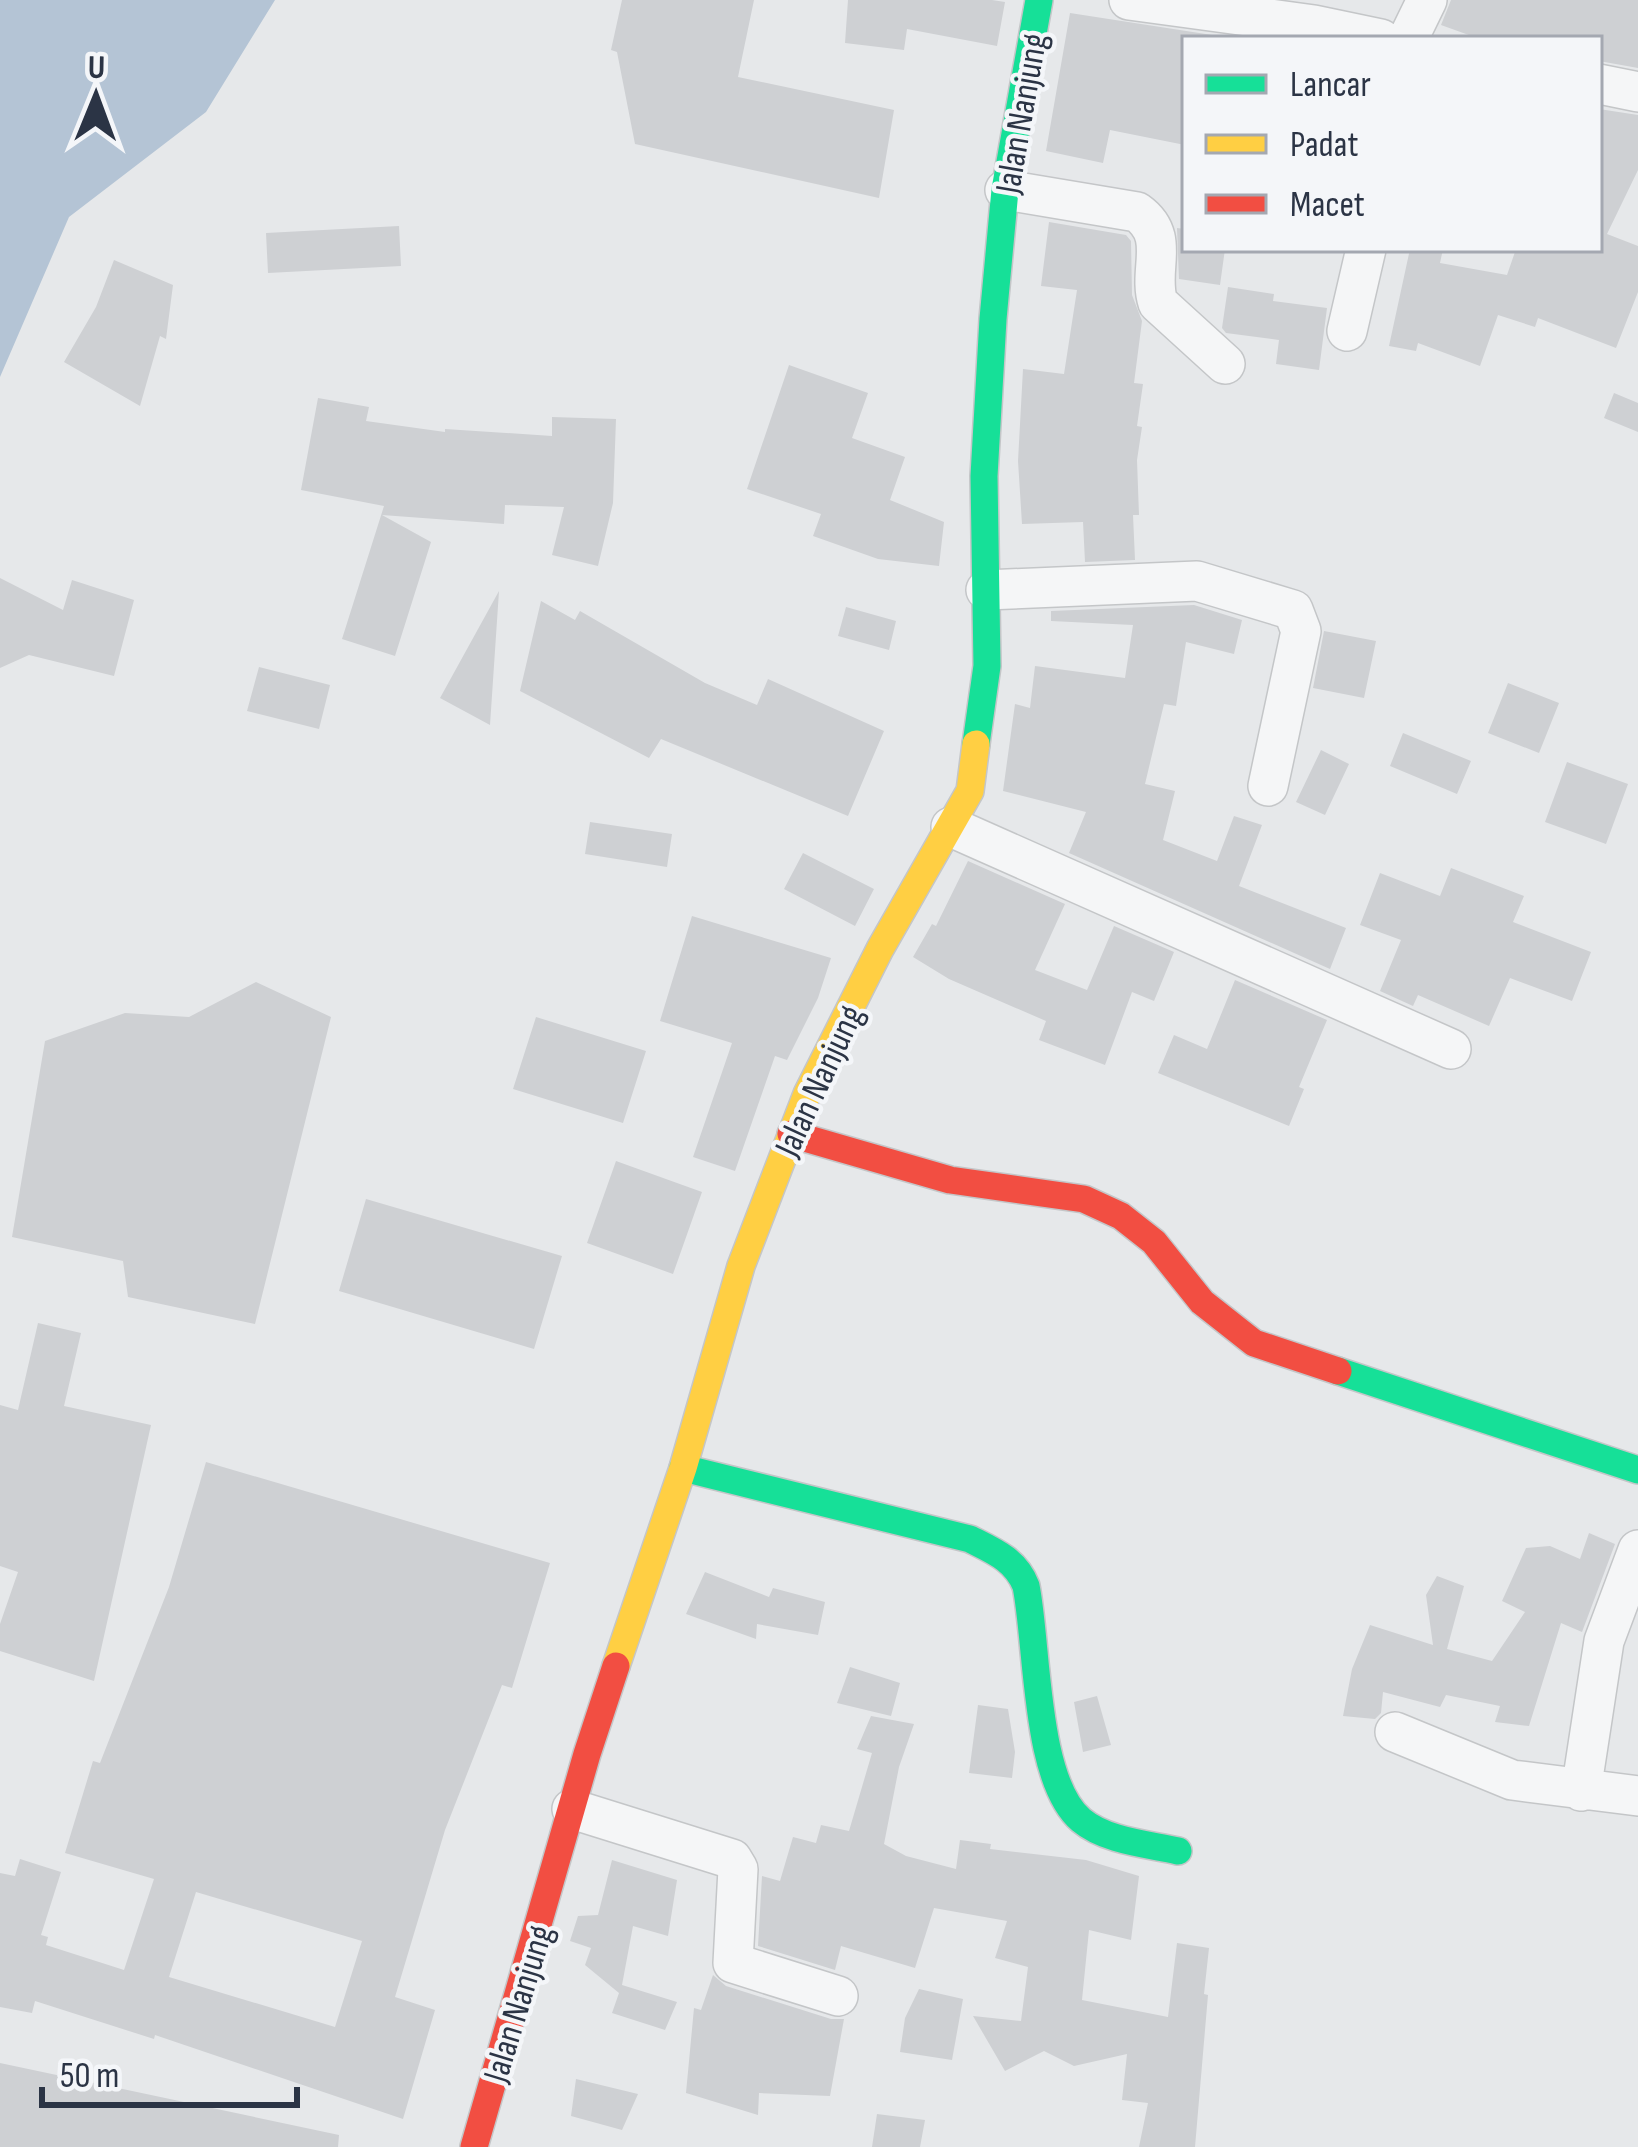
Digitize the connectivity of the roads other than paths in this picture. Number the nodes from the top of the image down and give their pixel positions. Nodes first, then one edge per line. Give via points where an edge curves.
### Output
1 (1039, 0) edge
2 (1129, 0) edge
3 (1427, 0) edge
4 (1367, 36) edge
5 (1409, 36) edge
6 (1602, 85) edge
7 (1638, 92) edge
8 (1005, 190) junction
9 (1365, 252) edge
10 (1347, 331) dead end
11 (1225, 364) dead end
12 (986, 590) junction
13 (1268, 786) dead end
14 (951, 827) junction
15 (1451, 1049) dead end
16 (790, 1134) junction
17 (682, 1468) junction
18 (1638, 1470) edge
19 (1638, 1550) edge
20 (1395, 1732) dead end
21 (1581, 1790) junction
22 (1638, 1796) edge
23 (572, 1809) junction
24 (1178, 1851) dead end
25 (838, 1996) dead end
26 (484, 2144) edge

1 - 8 main road, Jalan Nanjung
2 - 4 street
3 - 5 street
6 - 7 street
8 - 11 street via 1148,220 1159,247 1158,303
8 - 12 main road, Jalan Nanjung via 984,476
9 - 10 street
12 - 13 street via 1197,581 1292,610 1301,632
12 - 14 main road, Jalan Nanjung via 987,666 970,791
14 - 15 street
14 - 16 main road, Jalan Nanjung
16 - 17 main road, Jalan Nanjung via 740,1266
16 - 18 main road via 950,1180 1084,1199 1154,1242 1202,1302 1254,1343
17 - 23 main road, Jalan Nanjung
17 - 24 main road via 970,1539 1004,1556 1025,1580 1066,1806 1106,1833
19 - 21 street via 1604,1641
20 - 21 street via 1512,1780
21 - 22 street
23 - 25 street via 732,1859 733,1963
23 - 26 main road, Jalan Nanjung

